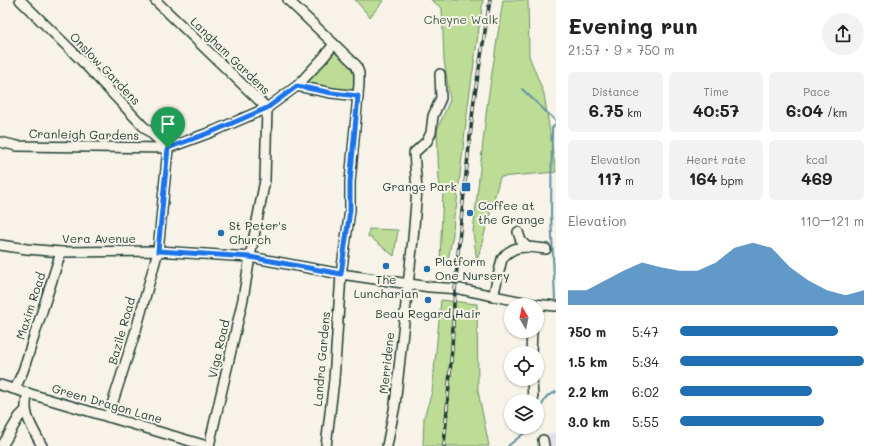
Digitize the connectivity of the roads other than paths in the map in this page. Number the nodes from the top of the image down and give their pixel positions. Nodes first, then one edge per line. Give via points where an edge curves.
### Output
1 (20, 0) edge
2 (155, 0) edge
3 (288, 0) edge
4 (334, 44) junction
5 (440, 74) dead end
6 (297, 86) junction
7 (358, 96) junction
8 (267, 108) junction
9 (0, 142) edge
10 (168, 148) junction
11 (518, 232) dead end
12 (0, 245) edge
13 (526, 246) junction
14 (546, 249) dead end
15 (158, 251) junction
16 (61, 252) junction
17 (250, 257) junction
18 (341, 274) junction
19 (407, 283) junction
20 (493, 297) junction
21 (504, 299) edge
22 (544, 305) edge
23 (556, 306) edge
24 (0, 385) edge
25 (15, 390) junction
26 (28, 393) junction
27 (25, 411) junction
28 (108, 417) junction
29 (189, 444) edge
30 (2, 446) edge
31 (42, 446) edge
32 (208, 446) edge
33 (326, 446) edge
34 (387, 446) edge

1 - 10 street, Onslow Gardens via 78,57 142,126
2 - 8 street, Langham Gardens
3 - 4 street
4 - 6 street, Cranleigh Gardens
4 - 7 street via 356,65 359,72
5 - 19 street, Merridene via 441,98 433,116 431,133 427,141 414,153 417,190
6 - 7 street
6 - 8 street, Cranleigh Gardens
7 - 18 street via 350,210
8 - 10 street, Cranleigh Gardens
8 - 17 street, Langham Gardens via 265,180
9 - 10 street, Cranleigh Gardens via 17,146
10 - 15 street
11 - 13 street
12 - 16 street, Vera Avenue
13 - 14 street
13 - 20 street via 508,253 502,259
15 - 16 street, Vera Avenue
15 - 17 street, Vera Avenue
15 - 28 street, Bazile Road
16 - 25 street, Maxim Road
17 - 18 street, Vera Avenue
17 - 32 street, Viga Road via 243,299
18 - 19 street, Vera Avenue
18 - 33 street, Landra Gardens via 334,380
19 - 20 street, Vera Avenue via 460,289
19 - 34 street, Merridene via 395,405
20 - 21 street, Vera Avenue
22 - 23 street, Vera Avenue
24 - 25 street, Green Dragon Lane
25 - 26 street, Green Dragon Lane
26 - 27 street
26 - 28 street, Green Dragon Lane
27 - 30 street
27 - 31 street
28 - 29 street, Green Dragon Lane
29 - 32 street, Green Dragon Lane

